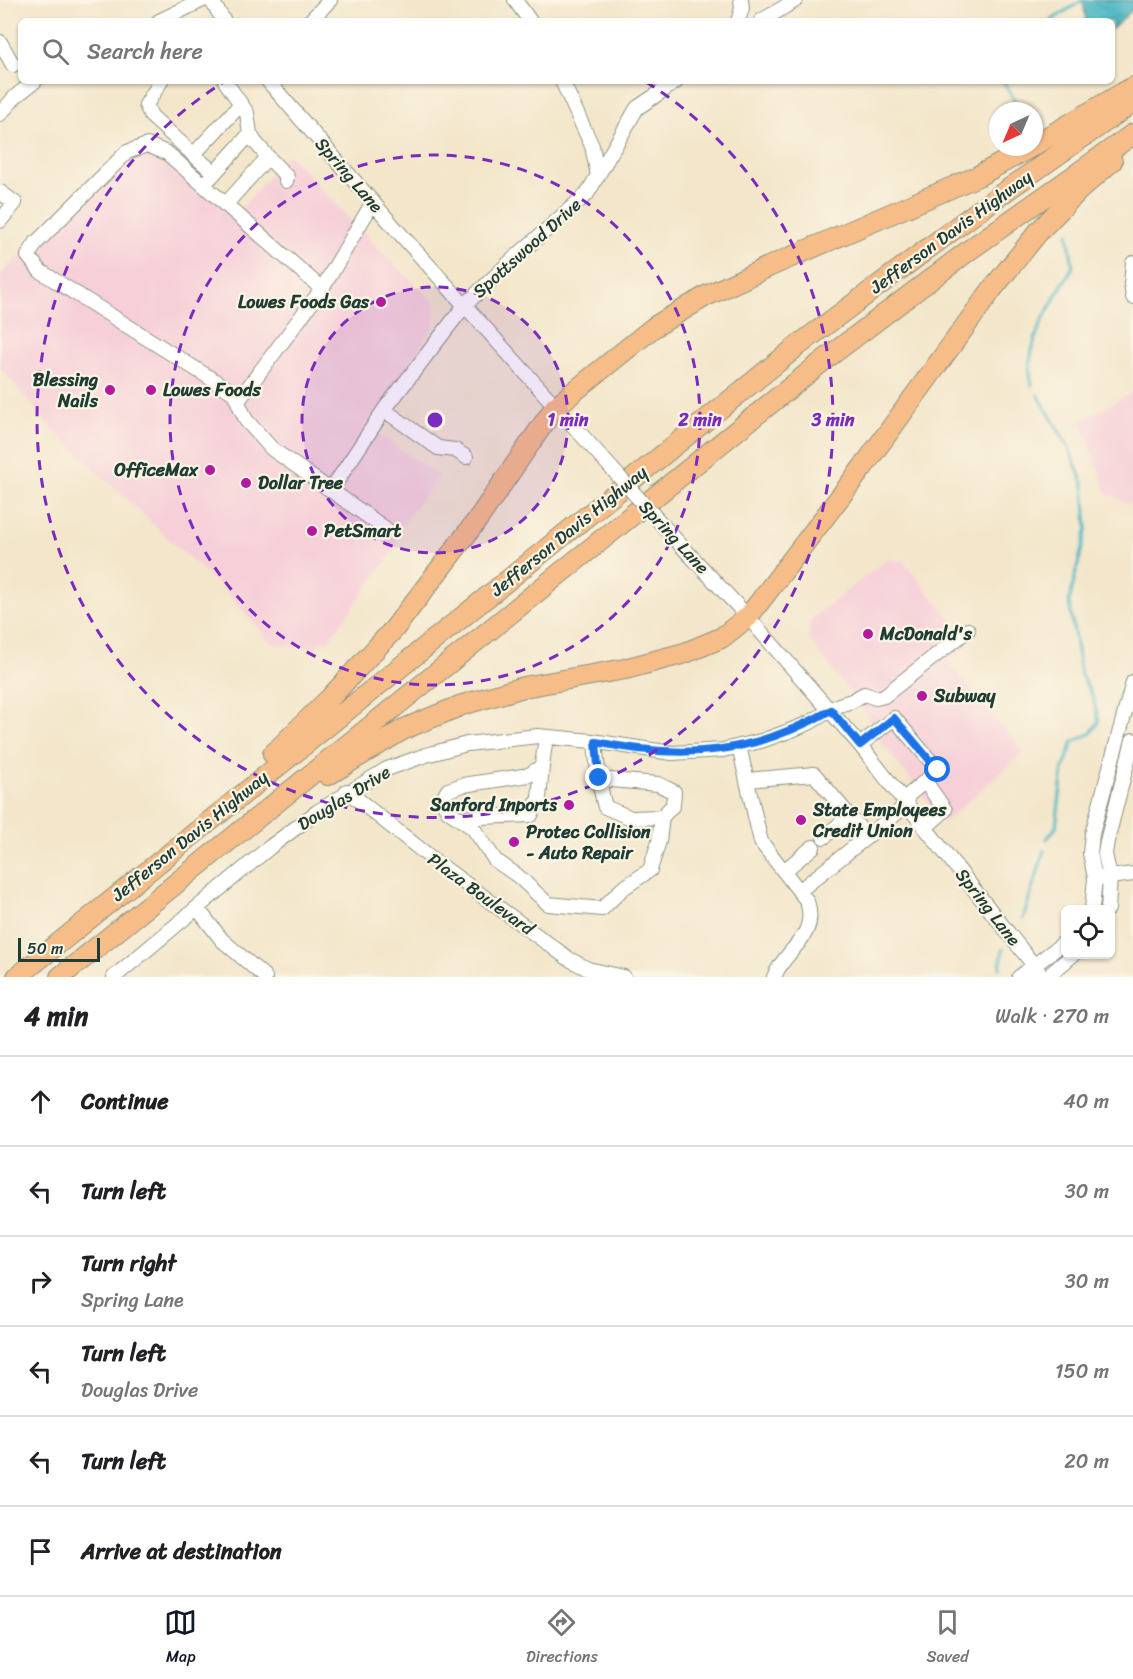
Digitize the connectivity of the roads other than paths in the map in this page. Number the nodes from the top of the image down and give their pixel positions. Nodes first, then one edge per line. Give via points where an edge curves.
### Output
1 (203, 0) edge
2 (211, 0) edge
3 (330, 0) edge
4 (515, 0) edge
5 (741, 0) edge
6 (796, 0) edge
7 (165, 18) edge
8 (222, 18) edge
9 (313, 18) edge
10 (528, 18) edge
11 (739, 18) edge
12 (766, 18) edge
13 (0, 42) edge
14 (13, 65) dead end
15 (31, 84) edge
16 (159, 84) edge
17 (227, 84) edge
18 (270, 84) edge
19 (563, 84) edge
20 (673, 84) edge
21 (1133, 87) edge
22 (1133, 102) edge
23 (241, 104) junction
24 (0, 114) edge
25 (250, 134) junction
26 (1133, 136) edge
27 (1043, 140) edge
28 (193, 154) junction
29 (1014, 156) edge
30 (268, 158) junction
31 (214, 173) junction
32 (598, 176) junction
33 (286, 181) dead end
34 (203, 186) junction
35 (0, 192) edge
36 (372, 202) junction
37 (225, 205) junction
38 (0, 221) edge
39 (1133, 263) edge
40 (322, 289) junction
41 (1133, 297) edge
42 (465, 305) junction
43 (238, 400) junction
44 (555, 406) junction
45 (384, 410) junction
46 (466, 457) dead end
47 (331, 490) junction
48 (386, 529) dead end
49 (748, 616) junction
50 (969, 630) dead end
51 (1133, 682) edge
52 (831, 710) junction
53 (546, 737) junction
54 (1133, 740) edge
55 (596, 742) junction
56 (860, 745) junction
57 (740, 746) junction
58 (542, 766) junction
59 (599, 778) junction
60 (747, 780) junction
61 (925, 781) junction
62 (347, 791) junction
63 (285, 795) junction
64 (906, 801) junction
65 (850, 816) junction
66 (214, 817) junction
67 (662, 817) junction
68 (458, 818) junction
69 (926, 828) junction
70 (867, 837) junction
71 (784, 871) junction
72 (1133, 874) edge
73 (1110, 877) junction
74 (1095, 879) junction
75 (800, 891) junction
76 (1092, 905) edge
77 (1108, 905) edge
78 (197, 908) junction
79 (1061, 944) edge
80 (1068, 959) edge
81 (1034, 966) junction
82 (17, 977) edge
83 (60, 977) edge
84 (114, 977) edge
85 (265, 977) edge
86 (624, 977) edge
87 (774, 977) edge
88 (1019, 977) edge
89 (1045, 977) edge

1 - 7 street
2 - 8 street
3 - 9 street
4 - 10 street
5 - 11 street
6 - 12 street
13 - 14 street
15 - 24 street
16 - 28 street via 146,105 151,116
17 - 23 street
18 - 36 street, Spring Lane
19 - 32 street via 592,146
20 - 32 street, Spottswood Drive via 637,108
21 - 27 highway
22 - 66 highway, Jefferson Davis Highway via 993,200 800,344
23 - 25 street via 247,112
23 - 28 street
25 - 30 street
25 - 31 street
26 - 49 highway via 1108,166 1040,230
26 - 63 highway, Jefferson Davis Highway via 1016,216 876,320
28 - 31 street
29 - 44 highway via 978,176 706,296 654,327
30 - 33 street via 287,177
30 - 37 street
31 - 34 street
32 - 42 street, Spottswood Drive via 587,194
34 - 37 street
34 - 43 street via 167,153 147,145 127,152 36,243 28,256 40,271 234,393
35 - 38 street via 15,203
36 - 40 street
36 - 42 street, Spring Lane
37 - 40 street
39 - 41 street
40 - 43 street
42 - 44 street, Spring Lane
42 - 45 street, Spottswood Drive
43 - 47 street via 246,420 272,449
44 - 49 street, Spring Lane, bridge
44 - 66 highway via 478,519 394,629
45 - 46 street via 438,448 455,450
45 - 47 street, Spottswood Drive
47 - 48 street
49 - 52 street, Spring Lane
49 - 63 highway via 721,638 685,653 625,669 524,687 462,705 404,729 311,786
50 - 52 street, Douglas Drive via 884,696 864,694
51 - 74 street via 1092,834 1089,853
52 - 56 street, Spring Lane
52 - 57 street, Douglas Drive via 789,731
53 - 55 street, Douglas Drive
53 - 58 street
53 - 62 street, Douglas Drive via 467,744 426,755 387,769
54 - 73 street via 1107,841 1105,854
55 - 57 street, Douglas Drive via 672,753
55 - 59 street
56 - 61 street via 894,718 938,770
56 - 64 street, Spring Lane
57 - 60 street
58 - 68 street via 539,798 531,815
58 - 68 street via 529,775 448,790 442,800
59 - 67 street via 605,807 631,818
59 - 67 street via 658,784 674,792 673,805
60 - 65 street via 814,774
60 - 71 street via 760,842
61 - 64 street
61 - 69 street via 945,810
62 - 78 street, Douglas Drive via 270,847
62 - 86 street, Plaza Boulevard via 440,865 569,958 588,969
63 - 83 highway, Jefferson Davis Highway
64 - 69 street, Spring Lane
64 - 70 street
65 - 70 street
65 - 71 street
66 - 82 highway, Jefferson Davis Highway
67 - 68 street via 651,870 622,889 602,909 548,904 495,860 473,828
69 - 81 street, Spring Lane
70 - 75 street
71 - 75 street
72 - 73 street
73 - 74 street
73 - 77 street
74 - 76 street
75 - 87 street via 811,912 807,931
78 - 84 street, Douglas Drive
78 - 85 street via 222,940
79 - 81 street
80 - 89 street
81 - 88 street
81 - 89 street, Spring Lane

